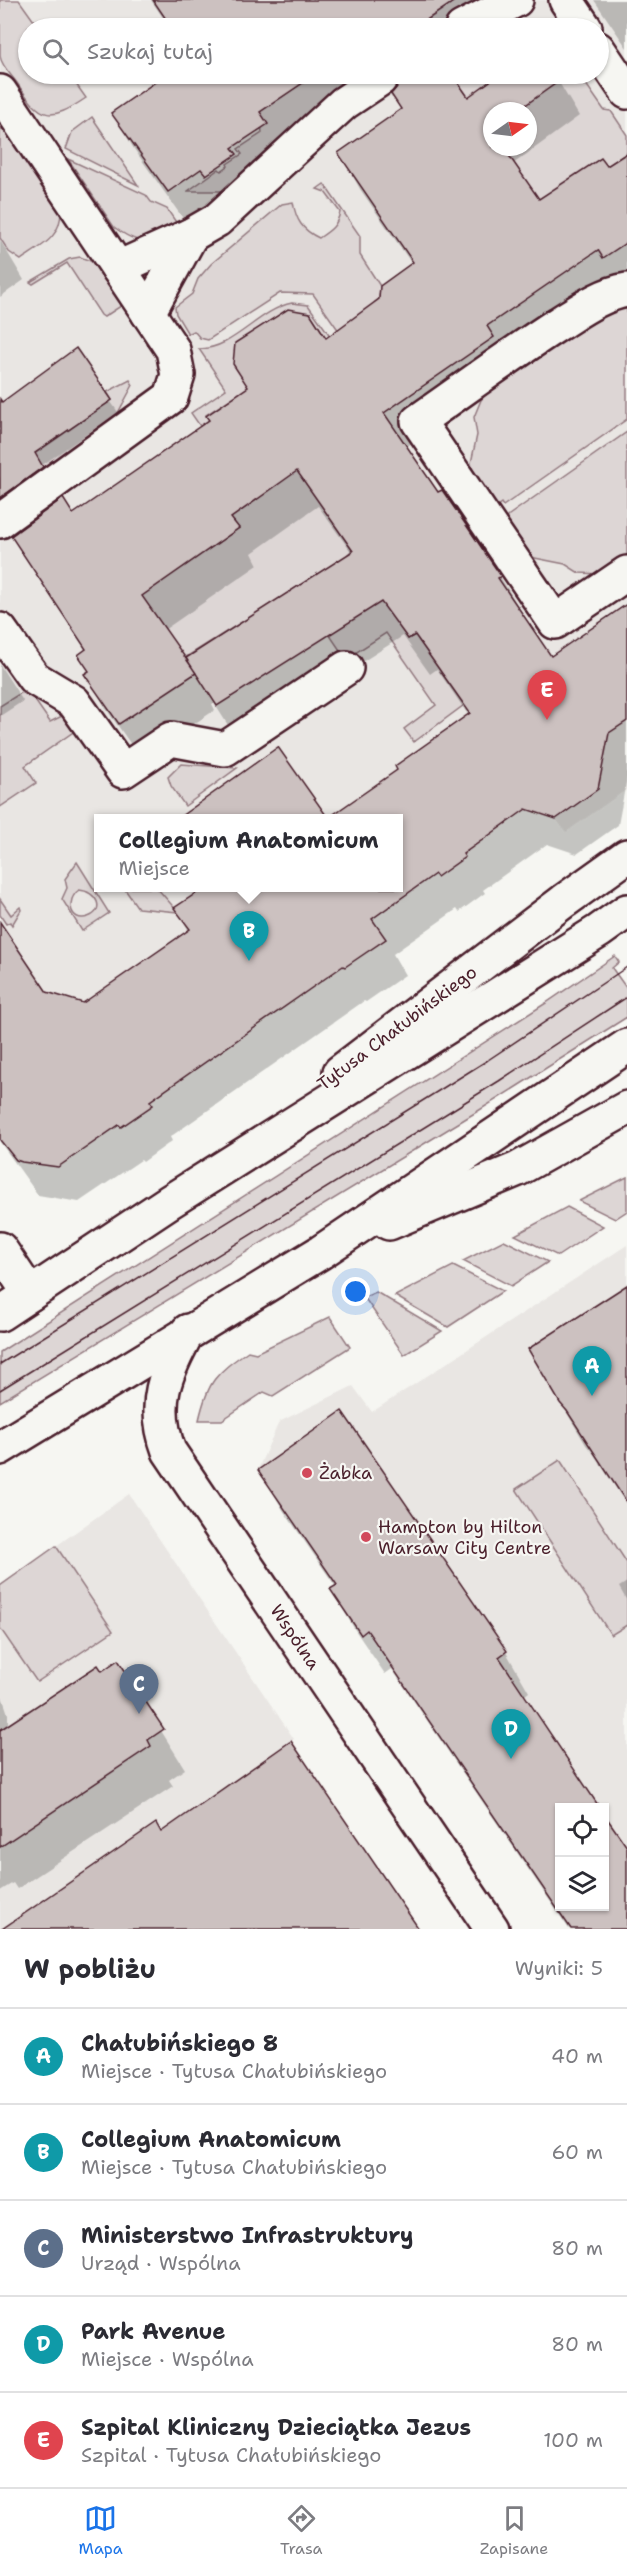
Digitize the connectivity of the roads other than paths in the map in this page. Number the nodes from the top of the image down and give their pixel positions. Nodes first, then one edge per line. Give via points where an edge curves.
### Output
1 (516, 0) edge
2 (566, 0) edge
3 (481, 18) edge
4 (578, 18) edge
5 (609, 65) edge
6 (373, 84) edge
7 (0, 92) edge
8 (627, 92) edge
9 (191, 235) junction
10 (118, 268) junction
11 (627, 290) edge
12 (148, 313) junction
13 (0, 521) edge
14 (627, 573) edge
15 (0, 630) edge
16 (346, 668) dead end
17 (627, 856) edge
18 (627, 911) edge
19 (627, 1046) edge
20 (627, 1108) edge
21 (169, 1202) junction
22 (0, 1248) edge
23 (321, 1251) junction
24 (30, 1294) junction
25 (0, 1314) edge
26 (188, 1331) junction
27 (0, 1448) edge
28 (492, 1929) edge

1 - 3 main road
2 - 4 main road
5 - 8 main road
6 - 9 main road via 344,103 217,220
7 - 10 main road
9 - 10 main road
9 - 12 main road
10 - 12 main road
11 - 14 main road via 614,292 532,340 418,422 555,622
12 - 13 main road via 173,350 178,375 171,397
15 - 16 main road via 34,678 74,702 123,771 171,739 225,749
17 - 21 main road, Tytusa Chałubińskiego
18 - 21 main road, Tytusa Chałubińskiego
19 - 23 main road
20 - 23 main road via 518,1169
21 - 24 main road, Tytusa Chałubińskiego
22 - 24 main road
23 - 26 main road
24 - 25 main road, Tytusa Chałubińskiego
26 - 27 main road
26 - 28 main road, Wspólna via 169,1366 162,1392 162,1433 169,1451

